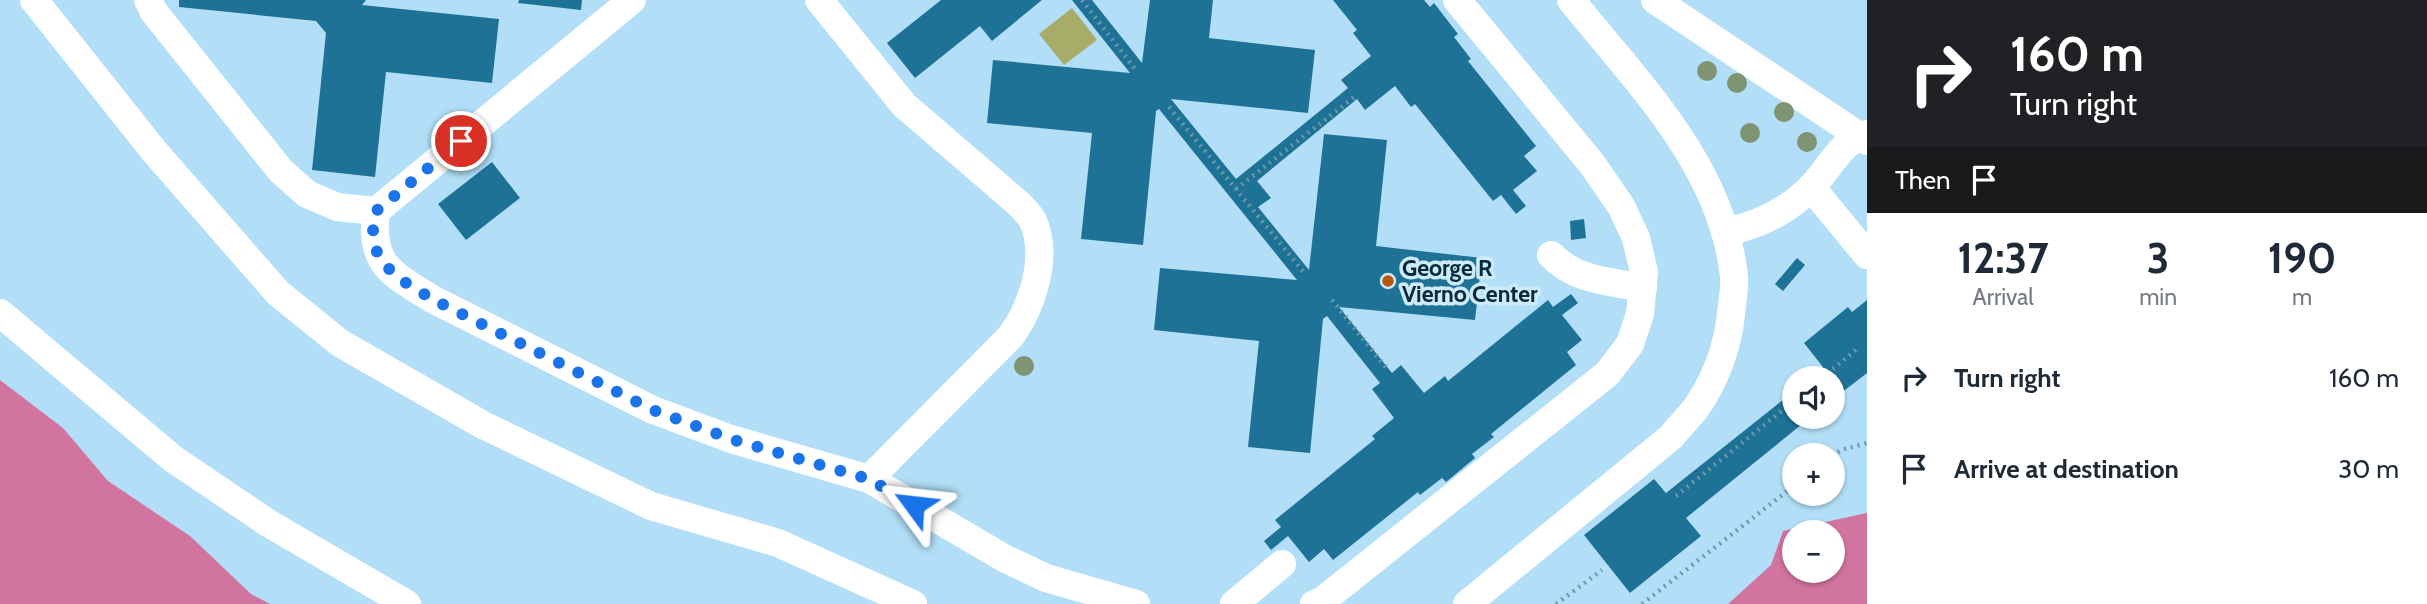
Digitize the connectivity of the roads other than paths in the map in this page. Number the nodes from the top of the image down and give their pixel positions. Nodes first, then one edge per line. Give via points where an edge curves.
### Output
1 (34, 0) edge
2 (148, 0) edge
3 (632, 0) edge
4 (819, 0) edge
5 (1457, 0) edge
6 (1571, 0) edge
7 (1655, 0) edge
8 (1864, 137) edge
9 (1811, 187) junction
10 (376, 211) junction
11 (1725, 232) junction
12 (1551, 255) dead end
13 (1867, 255) edge
14 (1643, 288) junction
15 (0, 313) edge
16 (869, 479) junction
17 (1282, 564) dead end
18 (407, 604) edge
19 (913, 604) edge
20 (1136, 604) edge
21 (1234, 604) edge
22 (1314, 604) edge
23 (1467, 604) edge

1 - 19 lane via 154,151 278,293 340,343 483,425 651,506 778,543
2 - 10 lane via 281,171 307,194 337,207
3 - 10 lane
4 - 16 lane via 904,105 1019,204 1032,220 1039,245 1023,320
5 - 14 lane via 1621,206 1636,238
6 - 11 lane via 1671,124 1711,194
7 - 8 lane
8 - 9 lane via 1846,145
9 - 11 lane via 1768,219
9 - 13 lane
10 - 16 lane via 373,236 383,263 434,300 653,410 731,439
11 - 23 lane via 1734,280 1729,330 1718,368 1697,407 1671,437
12 - 14 lane via 1572,272
14 - 22 lane via 1630,344 1607,374 1383,555
15 - 18 lane via 172,458 268,523
16 - 20 lane via 1046,578
17 - 21 lane

